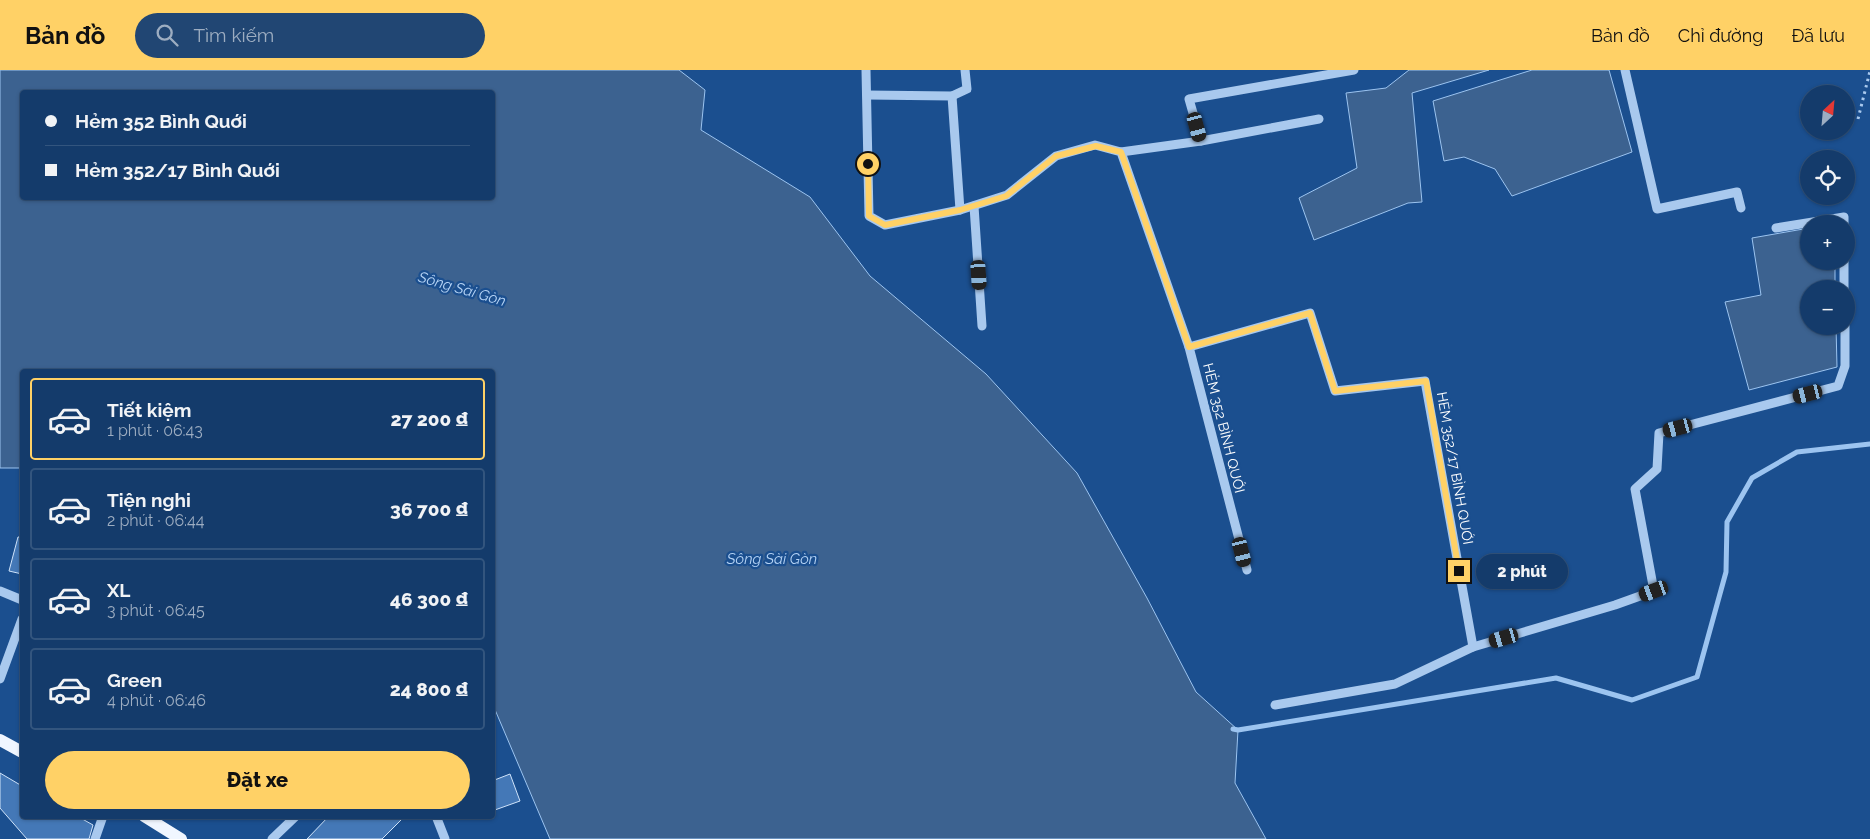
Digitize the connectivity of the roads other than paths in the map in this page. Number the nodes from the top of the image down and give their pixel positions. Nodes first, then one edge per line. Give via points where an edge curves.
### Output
1 (866, 70) edge
2 (966, 70) edge
3 (1354, 70) edge
4 (1625, 70) edge
5 (867, 95) junction
6 (952, 96) junction
7 (1319, 119) dead end
8 (1201, 141) junction
9 (1121, 152) junction
10 (974, 206) junction
11 (1740, 208) dead end
12 (960, 210) junction
13 (1800, 224) edge
14 (1776, 228) dead end
15 (982, 326) dead end
16 (1845, 335) edge
17 (1189, 347) junction
18 (1247, 570) dead end
19 (0, 591) edge
20 (20, 599) edge
21 (20, 624) edge
22 (1472, 647) junction
23 (0, 679) edge
24 (1275, 705) dead end
25 (0, 740) edge
26 (20, 751) edge
27 (102, 819) edge
28 (149, 819) edge
29 (293, 819) edge
30 (437, 819) edge
31 (95, 839) edge
32 (181, 839) edge
33 (272, 839) edge
34 (445, 839) edge

1 - 5 street
2 - 6 street via 967,88
3 - 8 street via 1189,99
4 - 11 street via 1657,209 1737,192
5 - 6 street
5 - 12 street via 869,216 885,225
6 - 12 street
7 - 8 street
8 - 9 street
9 - 10 street via 1096,146 1056,156 1006,196
9 - 17 street, HẺM 352 BÌNH QUỚI
10 - 12 street
10 - 15 street
13 - 14 street
16 - 22 street via 1845,366 1838,386 1659,433 1657,469 1635,490 1654,591
17 - 18 street, HẺM 352 BÌNH QUỚI
17 - 22 street, HẺM 352/17 BÌNH QUỚI via 1310,313 1335,391 1426,381
19 - 20 street
21 - 23 street
22 - 24 street via 1396,684
25 - 26 main road
27 - 31 street
28 - 32 main road
29 - 33 street
30 - 34 street

